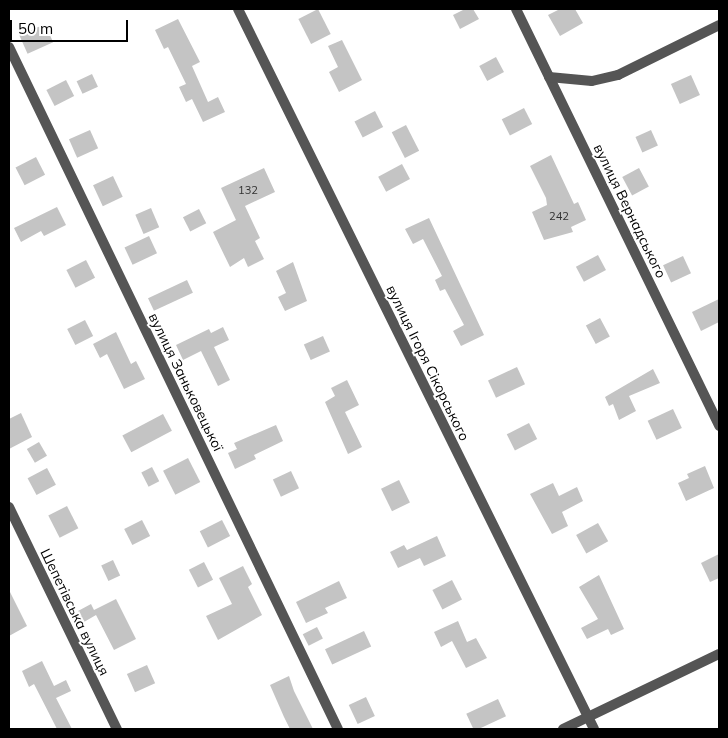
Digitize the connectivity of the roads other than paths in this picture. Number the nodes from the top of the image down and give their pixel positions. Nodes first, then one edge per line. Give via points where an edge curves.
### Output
1 (238, 9) edge
2 (516, 9) edge
3 (719, 25) edge
4 (9, 47) edge
5 (550, 77) junction
6 (719, 426) edge
7 (9, 507) edge
8 (719, 654) edge
9 (588, 717) junction
10 (117, 729) edge
11 (338, 729) edge
12 (563, 729) edge
13 (594, 729) edge

1 - 9 street, вулиця Ігоря Сікорського
2 - 5 street, вулиця Вернадського
3 - 5 street via 618,74 592,82
4 - 11 street, вулиця Заньковецької
5 - 6 street, вулиця Вернадського
7 - 10 street, Шепетівська вулиця
8 - 9 street
9 - 12 street
9 - 13 street, вулиця Ігоря Сікорського

